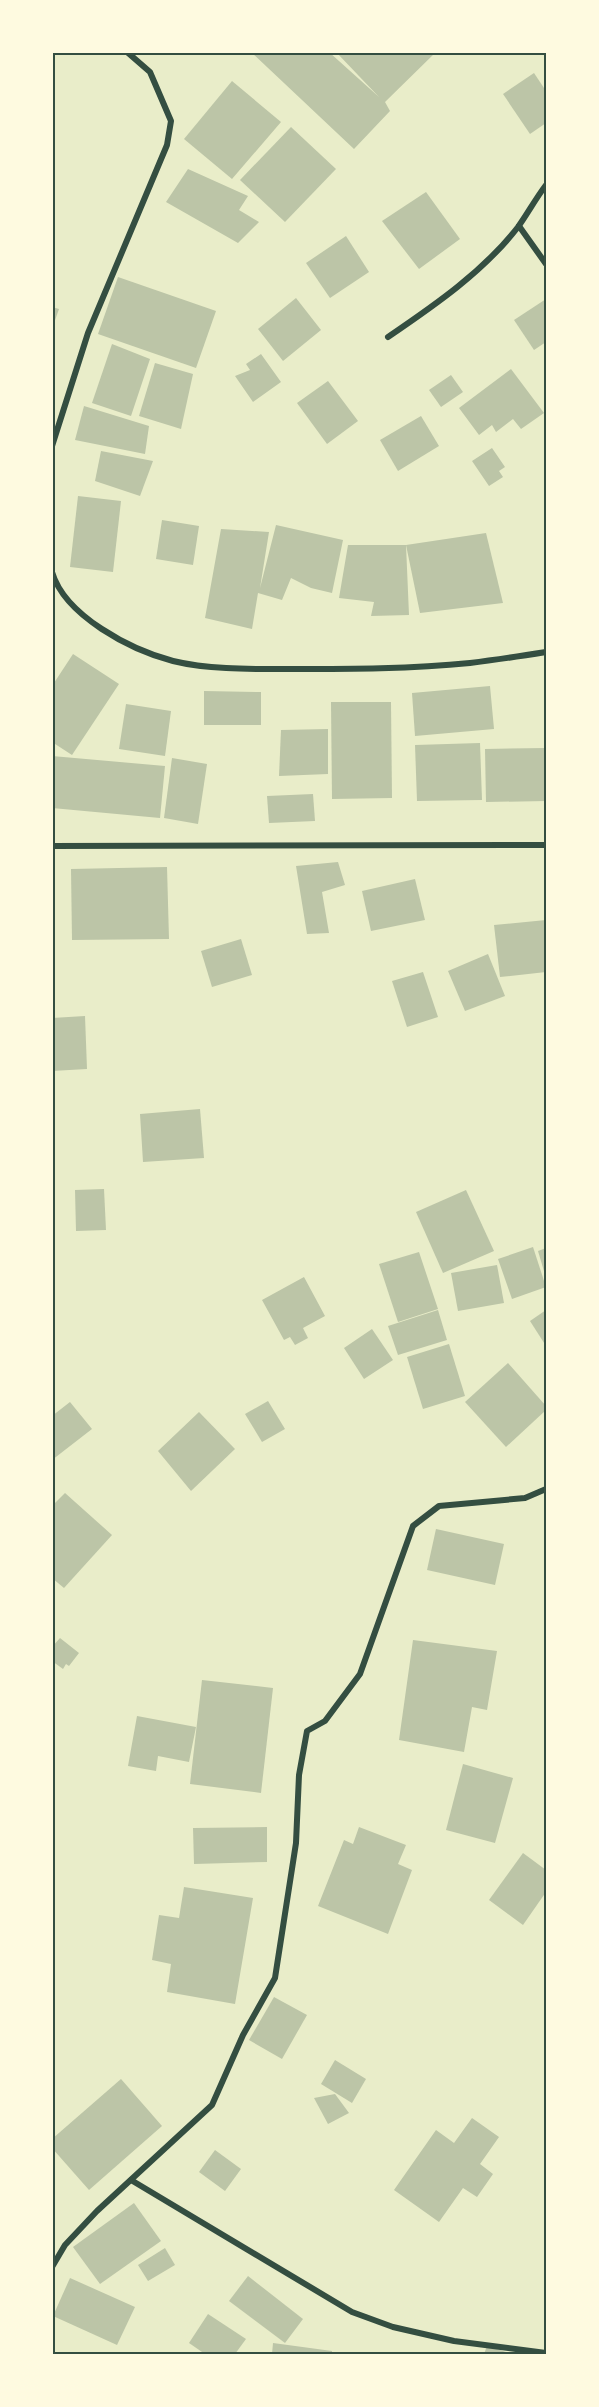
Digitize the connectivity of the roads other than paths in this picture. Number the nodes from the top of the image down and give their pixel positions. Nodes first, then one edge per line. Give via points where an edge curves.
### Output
1 (128, 52) edge
2 (546, 185) edge
3 (519, 226) junction
4 (546, 264) edge
5 (388, 337) dead end
6 (52, 446) edge
7 (52, 572) edge
8 (546, 652) edge
9 (546, 845) edge
10 (52, 846) edge
11 (546, 1489) edge
12 (131, 2180) junction
13 (52, 2267) edge
14 (546, 2353) edge

1 - 6 street via 150,72 171,121 167,145 88,333
2 - 3 street
3 - 4 street
3 - 5 street via 455,290
7 - 8 street via 63,594 82,615 100,627 128,644 172,660 200,665 352,669 469,663
9 - 10 street
11 - 12 street via 525,1498 439,1506 413,1526 360,1674 325,1721 307,1731 299,1775 296,1843 275,1978 243,2035 212,2105
12 - 13 street via 65,2245
12 - 14 street via 352,2312 393,2327 444,2338

